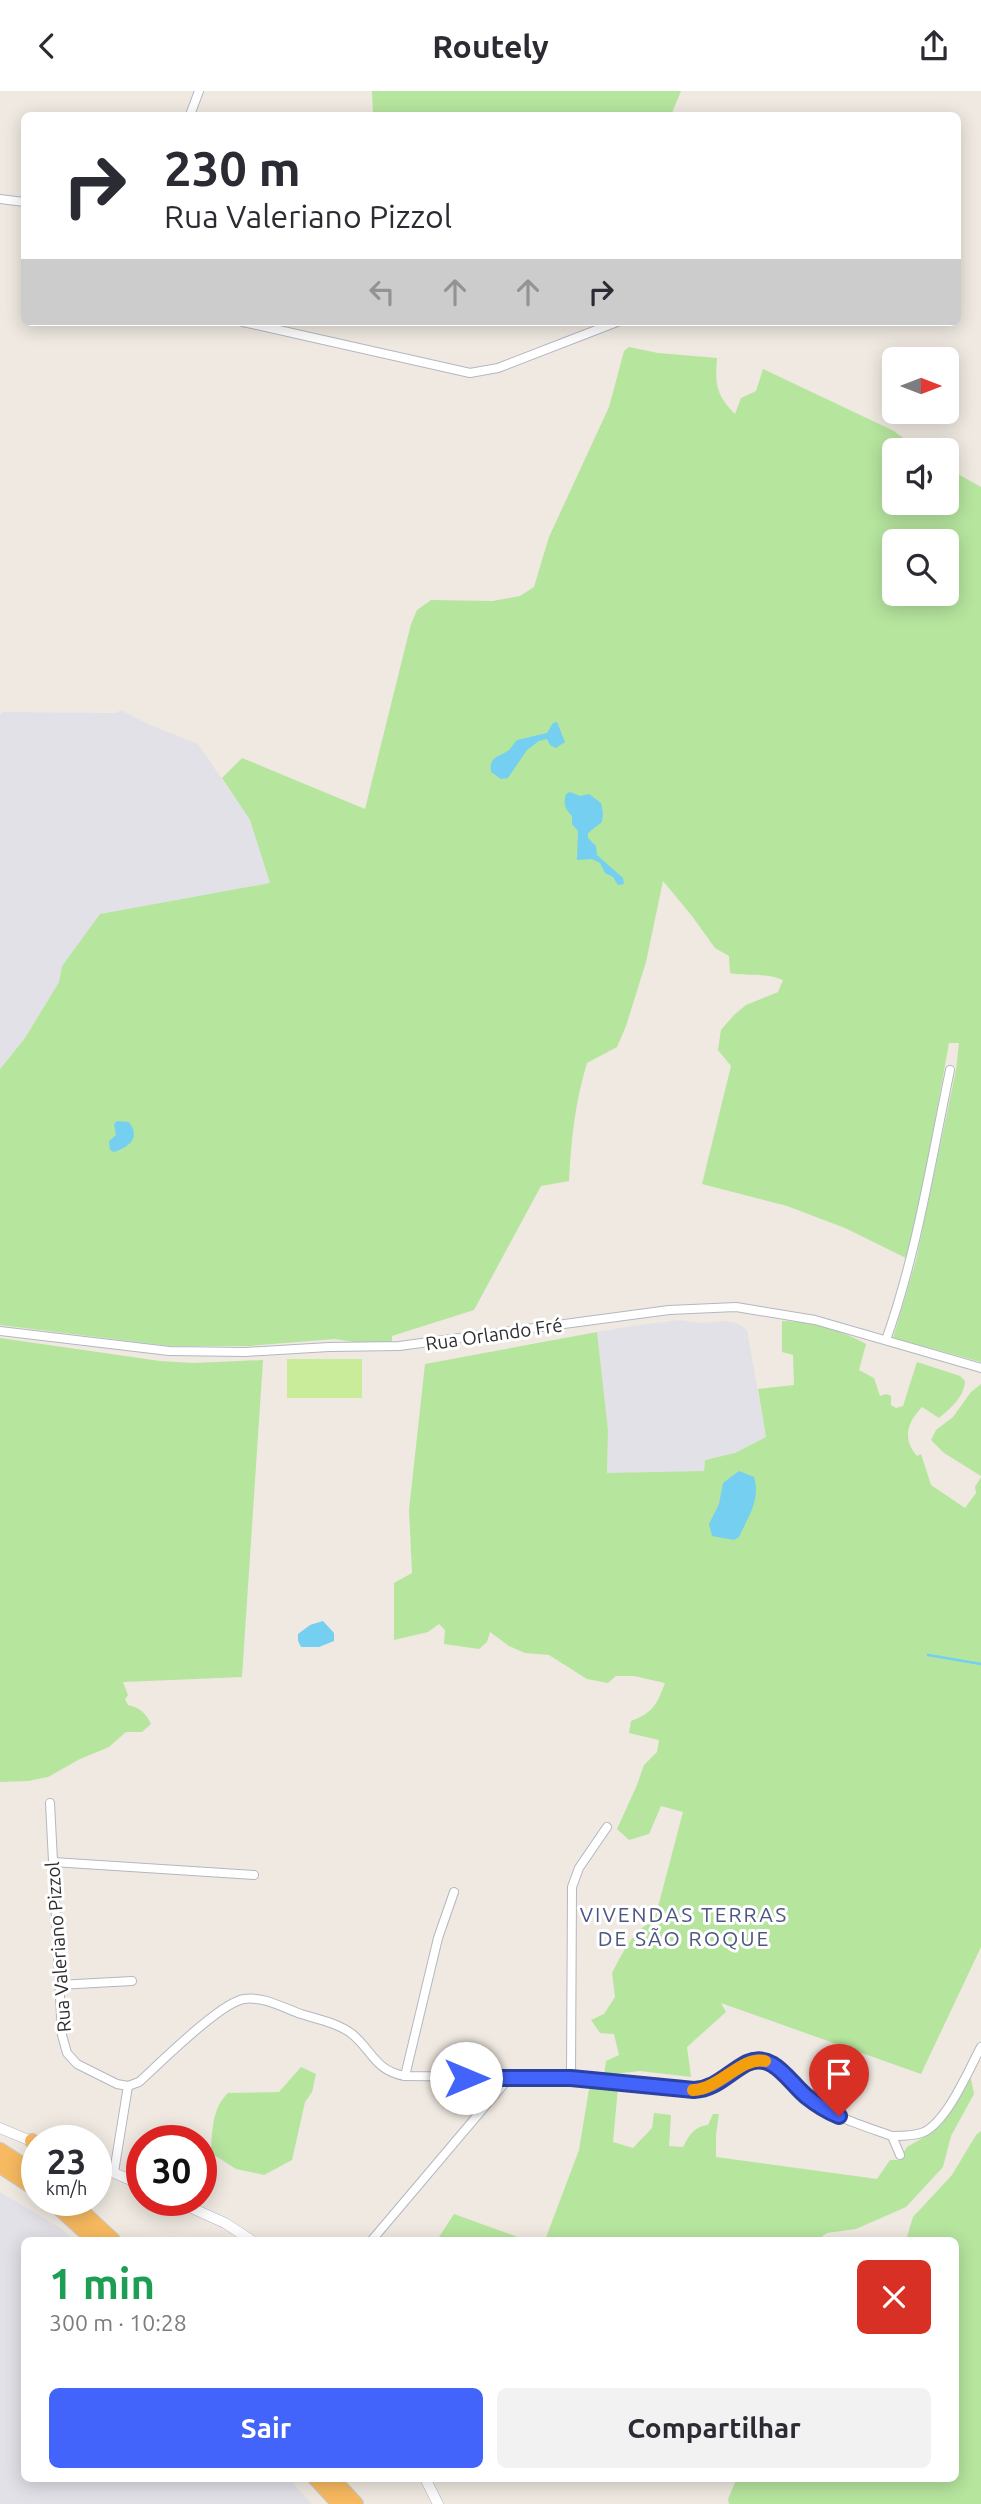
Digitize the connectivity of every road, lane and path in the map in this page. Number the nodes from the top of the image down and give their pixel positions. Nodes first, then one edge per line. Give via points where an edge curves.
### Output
1 (199, 91) edge
2 (191, 112) edge
3 (0, 199) edge
4 (21, 202) edge
5 (261, 326) edge
6 (607, 326) edge
7 (950, 1070) dead end
8 (0, 1331) edge
9 (886, 1340) junction
10 (981, 1368) edge
11 (50, 1803) dead end
12 (607, 1827) dead end
13 (53, 1862) junction
14 (254, 1875) dead end
15 (454, 1892) dead end
16 (132, 1982) dead end
17 (58, 1985) junction
18 (981, 2047) edge
19 (405, 2076) junction
20 (509, 2078) junction
21 (571, 2078) junction
22 (128, 2086) junction
23 (0, 2128) edge
24 (891, 2136) junction
25 (21, 2137) edge
26 (0, 2150) edge
27 (900, 2155) dead end
28 (21, 2164) edge
29 (0, 2167) edge
30 (114, 2172) joint
31 (126, 2178) edge
32 (21, 2180) edge
33 (73, 2216) edge
34 (85, 2216) edge
35 (90, 2216) edge
36 (208, 2216) edge
37 (104, 2237) edge
38 (246, 2237) edge
39 (375, 2237) edge
40 (319, 2482) edge
41 (336, 2482) edge
42 (427, 2482) edge
43 (339, 2504) edge
44 (356, 2504) edge
45 (438, 2504) edge

1 - 2 street
3 - 4 street
5 - 6 street via 470,373 498,369
7 - 9 street via 912,1256
8 - 9 street, Rua Orlando Fré via 169,1351 245,1352 399,1346 669,1310 736,1307 815,1319
9 - 10 street, Rua Orlando Fré
11 - 13 street, Rua Valeriano Pizzol
12 - 21 street via 579,1868 572,1887
13 - 14 street
13 - 17 street, Rua Valeriano Pizzol
15 - 19 street via 438,1937
16 - 17 street
17 - 22 street, Rua Valeriano Pizzol via 67,2053 77,2064
18 - 24 street via 935,2126 921,2134
19 - 20 street
19 - 22 street via 381,2067 340,2027 246,1999 223,2007 139,2082
20 - 21 street
20 - 39 street
21 - 24 street via 706,2089 760,2060 778,2068 826,2110
22 - 30 street
23 - 25 street
24 - 27 street
26 - 28 highway
29 - 32 highway
30 - 31 street
33 - 37 highway
34 - 37 highway
35 - 37 highway
36 - 38 street
40 - 43 highway
41 - 44 highway
42 - 45 street

